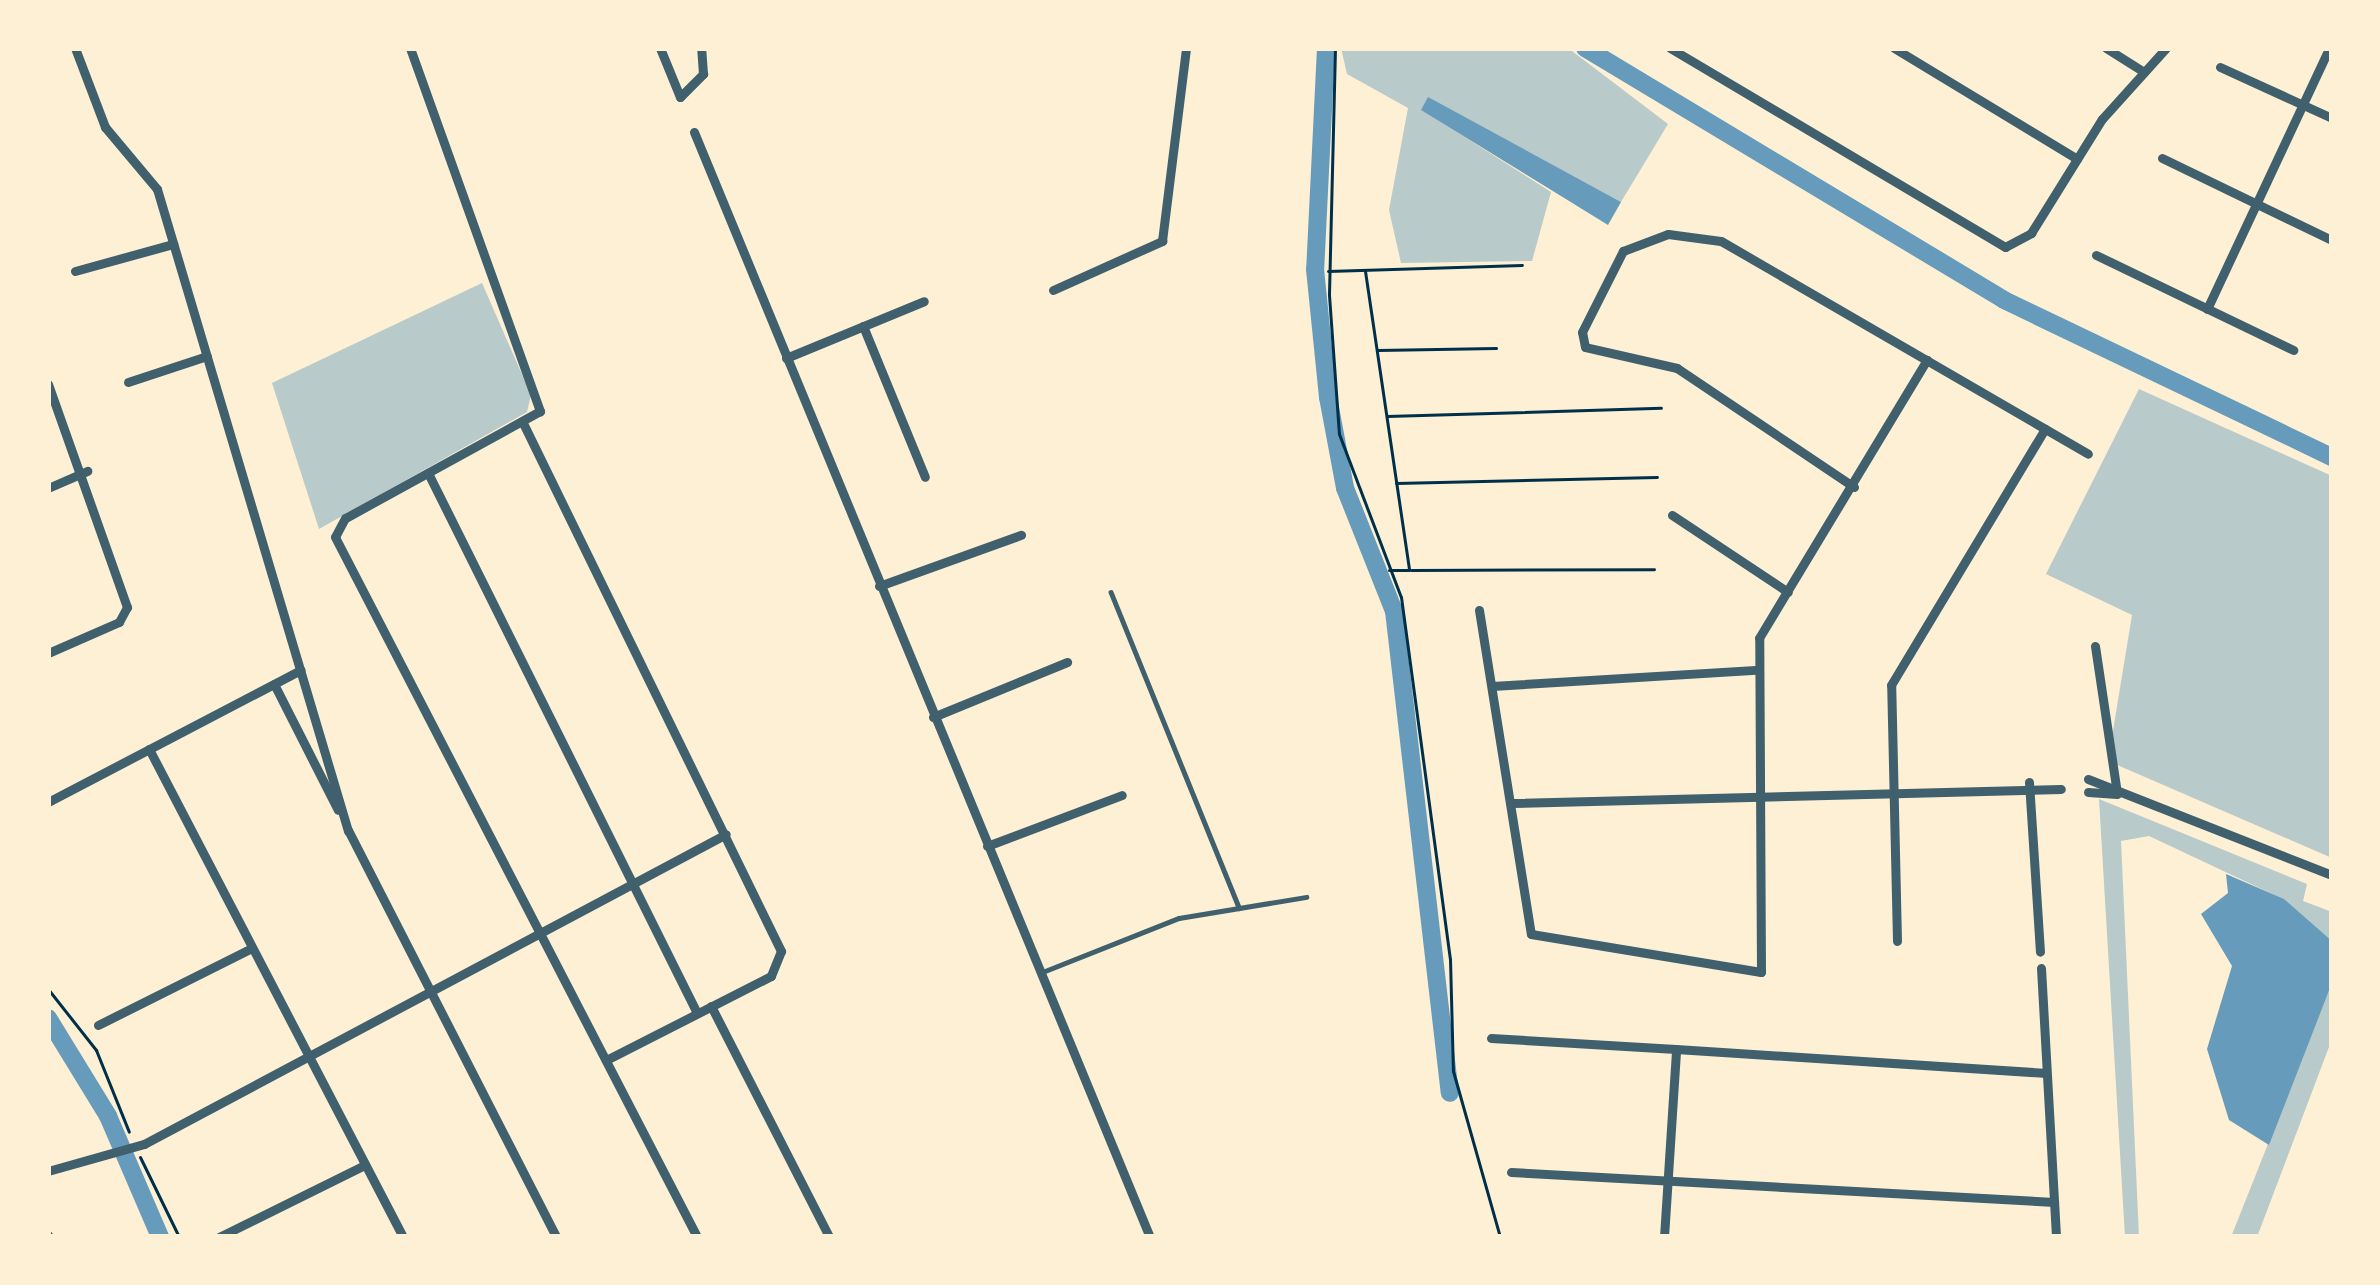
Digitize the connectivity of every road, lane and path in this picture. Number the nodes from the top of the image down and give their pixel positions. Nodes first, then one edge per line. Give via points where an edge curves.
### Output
1 (75, 48) edge
2 (410, 48) edge
3 (660, 48) edge
4 (701, 48) edge
5 (1186, 48) edge
6 (1335, 48) edge
7 (1670, 48) edge
8 (1894, 48) edge
9 (2106, 48) edge
10 (2166, 48) edge
11 (2329, 48) edge
12 (2220, 67) dead end
13 (2144, 72) junction
14 (2303, 104) junction
15 (2332, 118) edge
16 (694, 132) dead end
17 (2162, 158) dead end
18 (2077, 159) junction
19 (2256, 205) junction
20 (2332, 240) edge
21 (173, 244) junction
22 (2096, 255) dead end
23 (1522, 265) dead end
24 (75, 271) dead end
25 (1328, 271) junction
26 (1365, 271) junction
27 (1052, 290) dead end
28 (924, 301) dead end
29 (2207, 309) junction
30 (862, 326) junction
31 (1496, 348) dead end
32 (1377, 350) junction
33 (2293, 350) dead end
34 (207, 356) junction
35 (786, 358) junction
36 (1927, 360) junction
37 (128, 382) dead end
38 (48, 385) edge
39 (1661, 408) dead end
40 (1386, 416) junction
41 (524, 423) junction
42 (2045, 429) junction
43 (2088, 454) dead end
44 (87, 471) junction
45 (428, 472) junction
46 (926, 477) dead end
47 (1657, 477) dead end
48 (1396, 482) junction
49 (1853, 487) junction
50 (48, 488) edge
51 (1672, 515) dead end
52 (1021, 535) dead end
53 (1654, 569) dead end
54 (1388, 570) junction
55 (1409, 570) junction
56 (879, 586) junction
57 (1111, 592) dead end
58 (1787, 592) junction
59 (1479, 610) dead end
60 (2095, 646) dead end
61 (48, 653) edge
62 (1066, 662) dead end
63 (301, 670) junction
64 (1756, 670) junction
65 (274, 684) junction
66 (1492, 686) junction
67 (933, 717) junction
68 (149, 749) junction
69 (2087, 778) dead end
70 (2029, 782) junction
71 (2061, 783) dead end
72 (1763, 791) junction
73 (2088, 792) dead end
74 (1892, 793) junction
75 (2117, 794) junction
76 (1121, 795) dead end
77 (48, 802) edge
78 (1512, 803) junction
79 (348, 831) junction
80 (725, 835) junction
81 (987, 846) junction
82 (2332, 874) edge
83 (632, 883) junction
84 (1306, 897) dead end
85 (1239, 908) junction
86 (539, 931) junction
87 (1898, 941) dead end
88 (252, 947) junction
89 (2040, 952) dead end
90 (2041, 968) dead end
91 (1040, 974) junction
92 (48, 989) edge
93 (429, 989) junction
94 (711, 1006) junction
95 (697, 1013) junction
96 (98, 1025) dead end
97 (1491, 1037) dead end
98 (1676, 1049) junction
99 (307, 1052) junction
100 (606, 1060) junction
101 (2046, 1073) junction
102 (139, 1145) junction
103 (365, 1165) junction
104 (48, 1171) edge
105 (1511, 1172) dead end
106 (1667, 1179) junction
107 (2054, 1202) junction
108 (178, 1237) edge
109 (219, 1237) edge
110 (403, 1237) edge
111 (556, 1237) edge
112 (698, 1237) edge
113 (829, 1237) edge
114 (1150, 1237) edge
115 (1501, 1237) edge
116 (1664, 1237) edge
117 (2056, 1237) edge

1 - 21 street via 105,127 157,189
2 - 41 street via 541,389 540,411
3 - 4 street via 680,97 702,78
5 - 27 street via 1162,241
6 - 25 path
7 - 18 street via 2006,247 2031,232
8 - 18 street
9 - 13 street
10 - 13 street
11 - 14 street
12 - 14 street
13 - 18 street
14 - 15 street
14 - 19 street
16 - 35 street
17 - 19 street
19 - 20 street
19 - 29 street
21 - 24 street
21 - 34 street
22 - 29 street
23 - 26 path
25 - 26 path
25 - 54 path via 1339,434
26 - 32 path
28 - 30 street
29 - 33 street
30 - 35 street
30 - 46 street
31 - 32 path
32 - 40 path
34 - 37 street
34 - 63 street
35 - 56 street
36 - 42 street
36 - 49 street
36 - 49 street via 1704,234 1623,251 1582,332 1585,347 1677,368
38 - 44 street
39 - 40 path
40 - 48 path
41 - 45 street
41 - 80 street
42 - 43 street
42 - 74 street via 1896,668
44 - 50 street
44 - 61 street via 127,607 119,622
45 - 83 street
45 - 86 street via 344,518 335,537
47 - 48 path
48 - 55 path
49 - 58 street
51 - 58 street
52 - 56 street
53 - 55 path
54 - 55 path
54 - 115 path via 1406,620 1450,959 1454,1071
56 - 67 street
57 - 85 lane
58 - 64 street via 1759,638
59 - 66 street
60 - 75 street via 2104,767
62 - 67 street
63 - 65 street
63 - 79 street
64 - 66 street
64 - 72 street
65 - 68 street
65 - 79 street
66 - 78 street
67 - 81 street
68 - 77 street
68 - 88 street
69 - 75 street
70 - 71 street
70 - 74 street
70 - 89 street
72 - 74 street
72 - 78 street
72 - 78 street via 1765,961 1749,978 1531,934
73 - 75 street
74 - 87 street
75 - 82 street
76 - 81 street
79 - 93 street
80 - 83 street
80 - 94 street via 781,951 771,976
81 - 91 street
83 - 86 street
83 - 95 street
84 - 85 lane
85 - 91 lane via 1179,918
86 - 93 street
86 - 100 street
88 - 96 street
88 - 99 street
90 - 101 street
91 - 114 street
92 - 102 path via 96,1050
93 - 99 street
93 - 111 street
94 - 95 street
94 - 113 street
95 - 100 street
97 - 98 street
98 - 101 street
98 - 106 street
99 - 102 street
99 - 103 street
100 - 112 street
101 - 107 street
102 - 104 street
102 - 108 path
103 - 109 street
103 - 110 street
105 - 106 street
106 - 107 street
106 - 116 street
107 - 117 street

